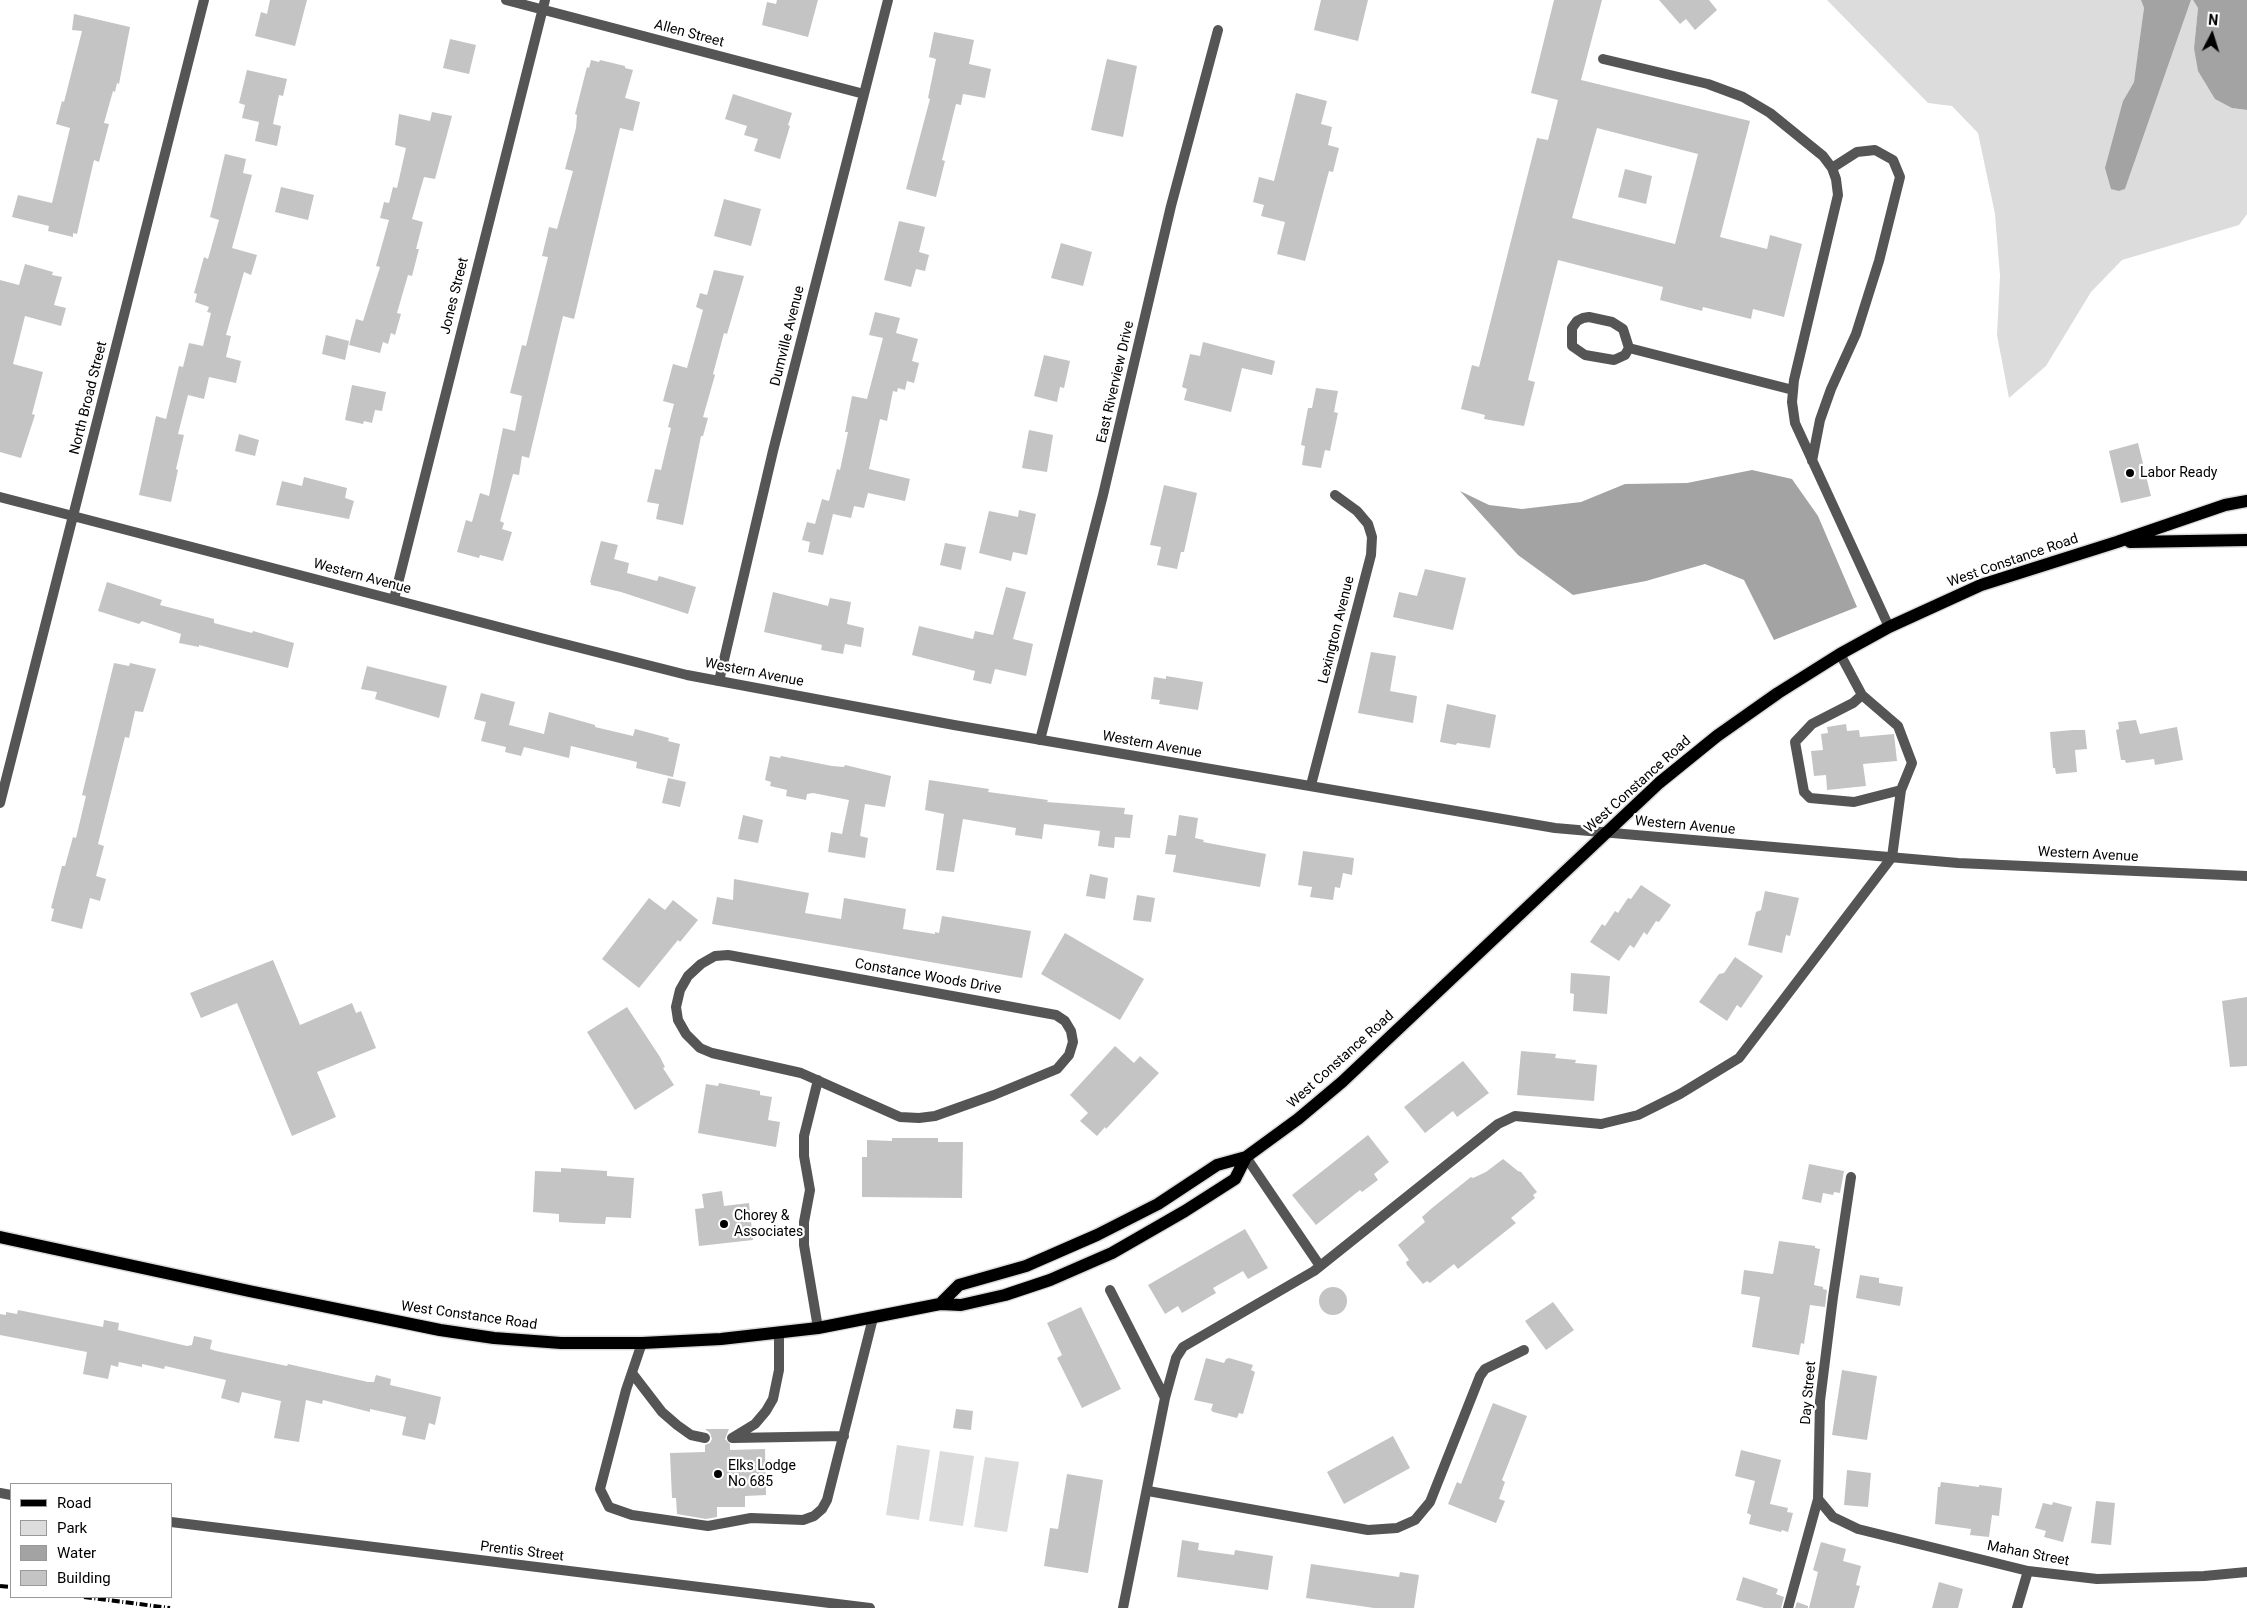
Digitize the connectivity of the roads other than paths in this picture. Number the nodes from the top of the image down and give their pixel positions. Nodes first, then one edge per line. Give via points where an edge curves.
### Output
1 (204, 0) edge
2 (506, 0) edge
3 (888, 0) edge
4 (544, 5) edge
5 (1218, 30) dead end
6 (1603, 58) dead end
7 (864, 94) junction
8 (1832, 168) junction
9 (1628, 348) junction
10 (1793, 390) junction
11 (1812, 460) junction
12 (1335, 495) dead end
13 (0, 497) edge
14 (2247, 501) edge
15 (73, 516) junction
16 (2247, 540) edge
17 (2117, 542) junction
18 (394, 599) junction
19 (1889, 627) junction
20 (1840, 654) junction
21 (719, 681) junction
22 (1862, 695) junction
23 (1040, 740) junction
24 (1311, 785) junction
25 (1901, 790) junction
26 (0, 802) edge
27 (1607, 833) junction
28 (1892, 857) junction
29 (2247, 876) edge
30 (818, 1080) junction
31 (1246, 1157) junction
32 (1851, 1177) dead end
33 (0, 1237) edge
34 (1320, 1266) junction
35 (1110, 1290) dead end
36 (940, 1304) junction
37 (873, 1318) junction
38 (818, 1328) junction
39 (779, 1333) junction
40 (642, 1344) junction
41 (1524, 1350) dead end
42 (632, 1373) junction
43 (1165, 1398) junction
44 (844, 1436) junction
45 (705, 1438) dead end
46 (1148, 1491) junction
47 (1818, 1498) junction
48 (172, 1522) edge
49 (2028, 1572) junction
50 (2247, 1572) edge
51 (870, 1608) edge
52 (1123, 1608) edge
53 (1788, 1608) edge
54 (2017, 1608) edge

1 - 15 street, North Broad Street
2 - 4 street, Allen Street
3 - 7 street, Dumville Avenue
4 - 7 street, Allen Street
4 - 18 street, Jones Street
5 - 23 street, East Riverview Drive via 1171,206 1103,495
6 - 8 street via 1708,84 1743,97 1778,119 1823,156
7 - 21 street, Dumville Avenue
8 - 10 street via 1838,194
8 - 11 street via 1857,152 1875,150 1893,160 1900,177 1879,262 1856,334 1820,420
9 - 9 street via 1623,329 1612,322 1589,317 1577,320 1572,328 1572,346 1585,355 1614,360 1625,355
9 - 10 street
10 - 11 street via 1795,423
11 - 19 street
12 - 24 street, Lexington Avenue via 1357,511 1368,524 1372,555
13 - 15 street, Western Avenue
14 - 17 main road, West Constance Road via 2226,505
15 - 18 street, Western Avenue
15 - 26 street, North Broad Street
16 - 17 main road, West Constance Road
17 - 19 main road, West Constance Road via 1981,585
18 - 21 street, Western Avenue
19 - 20 main road, West Constance Road
20 - 22 street
20 - 27 main road, West Constance Road via 1778,692 1717,736
21 - 23 street, Western Avenue
22 - 25 street via 1898,726 1912,763
22 - 25 street via 1853,704 1812,724 1795,742 1804,792 1810,798 1854,802
23 - 24 street, Western Avenue
24 - 27 street, Western Avenue via 1554,828
25 - 28 street
27 - 28 street, Western Avenue
27 - 31 main road, West Constance Road via 1342,1082
28 - 29 street, Western Avenue
28 - 34 street via 1739,1058 1638,1115 1601,1124 1515,1116 1498,1124
30 - 30 street, Constance Woods Drive via 700,1048 678,1020 676,1007 688,976 715,956 728,955 1056,1015 1066,1021 1071,1031 1069,1055 1057,1069 935,1116 900,1117
30 - 38 street via 804,1136 810,1190 804,1245
31 - 34 street
31 - 36 main road, West Constance Road via 1217,1165 1158,1204 1096,1236 1026,1266 959,1285
31 - 36 main road, West Constance Road via 1235,1178 1112,1253 1005,1296 962,1305
32 - 47 street, Day Street via 1820,1401
33 - 40 main road, West Constance Road via 440,1330 561,1343
34 - 43 street via 1183,1347 1176,1358
35 - 43 street
36 - 37 main road, West Constance Road
37 - 38 main road, West Constance Road
37 - 44 street
38 - 39 main road, West Constance Road
39 - 40 main road, West Constance Road
39 - 44 street via 779,1370 773,1399 755,1424 731,1438
40 - 42 street
41 - 46 street via 1485,1369 1480,1376 1430,1502 1416,1520 1397,1528 1368,1530
42 - 44 street via 600,1489 609,1507 619,1512 708,1526 751,1518 803,1520 822,1509 827,1500
42 - 45 street via 670,1419 691,1435
43 - 46 street
46 - 52 street
47 - 49 street, Mahan Street via 1833,1517 1858,1529
47 - 53 street, Day Street
48 - 51 street, Prentis Street
49 - 50 street, Mahan Street via 2097,1579
49 - 54 street

